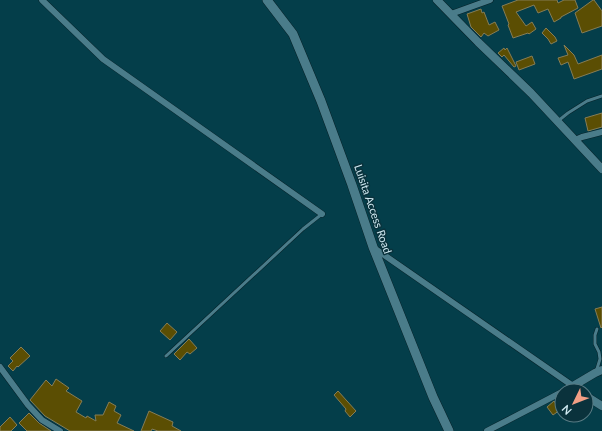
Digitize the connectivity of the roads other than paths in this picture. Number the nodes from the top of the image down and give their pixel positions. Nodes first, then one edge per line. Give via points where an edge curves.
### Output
1 (42, 0) edge
2 (267, 0) edge
3 (437, 0) edge
4 (490, 0) edge
5 (451, 14) junction
6 (602, 96) edge
7 (558, 122) junction
8 (602, 132) edge
9 (575, 140) junction
10 (602, 169) edge
11 (322, 214) joint
12 (373, 247) junction
13 (597, 329) dead end
14 (166, 356) dead end
15 (0, 367) edge
16 (599, 372) edge
17 (567, 383) edge
18 (584, 383) edge
19 (554, 397) edge
20 (60, 431) edge
21 (449, 431) edge
22 (486, 431) edge

1 - 11 street via 104,60
2 - 12 main road, Luisita Access Road via 293,34 321,101
3 - 5 street
4 - 5 street
5 - 7 street
6 - 7 lane via 587,101
7 - 9 street
8 - 9 street
9 - 10 street
11 - 14 lane
12 - 17 street
12 - 21 main road, Luisita Access Road
13 - 16 lane via 595,344 600,359
15 - 20 street via 42,420
16 - 18 street
19 - 22 street

